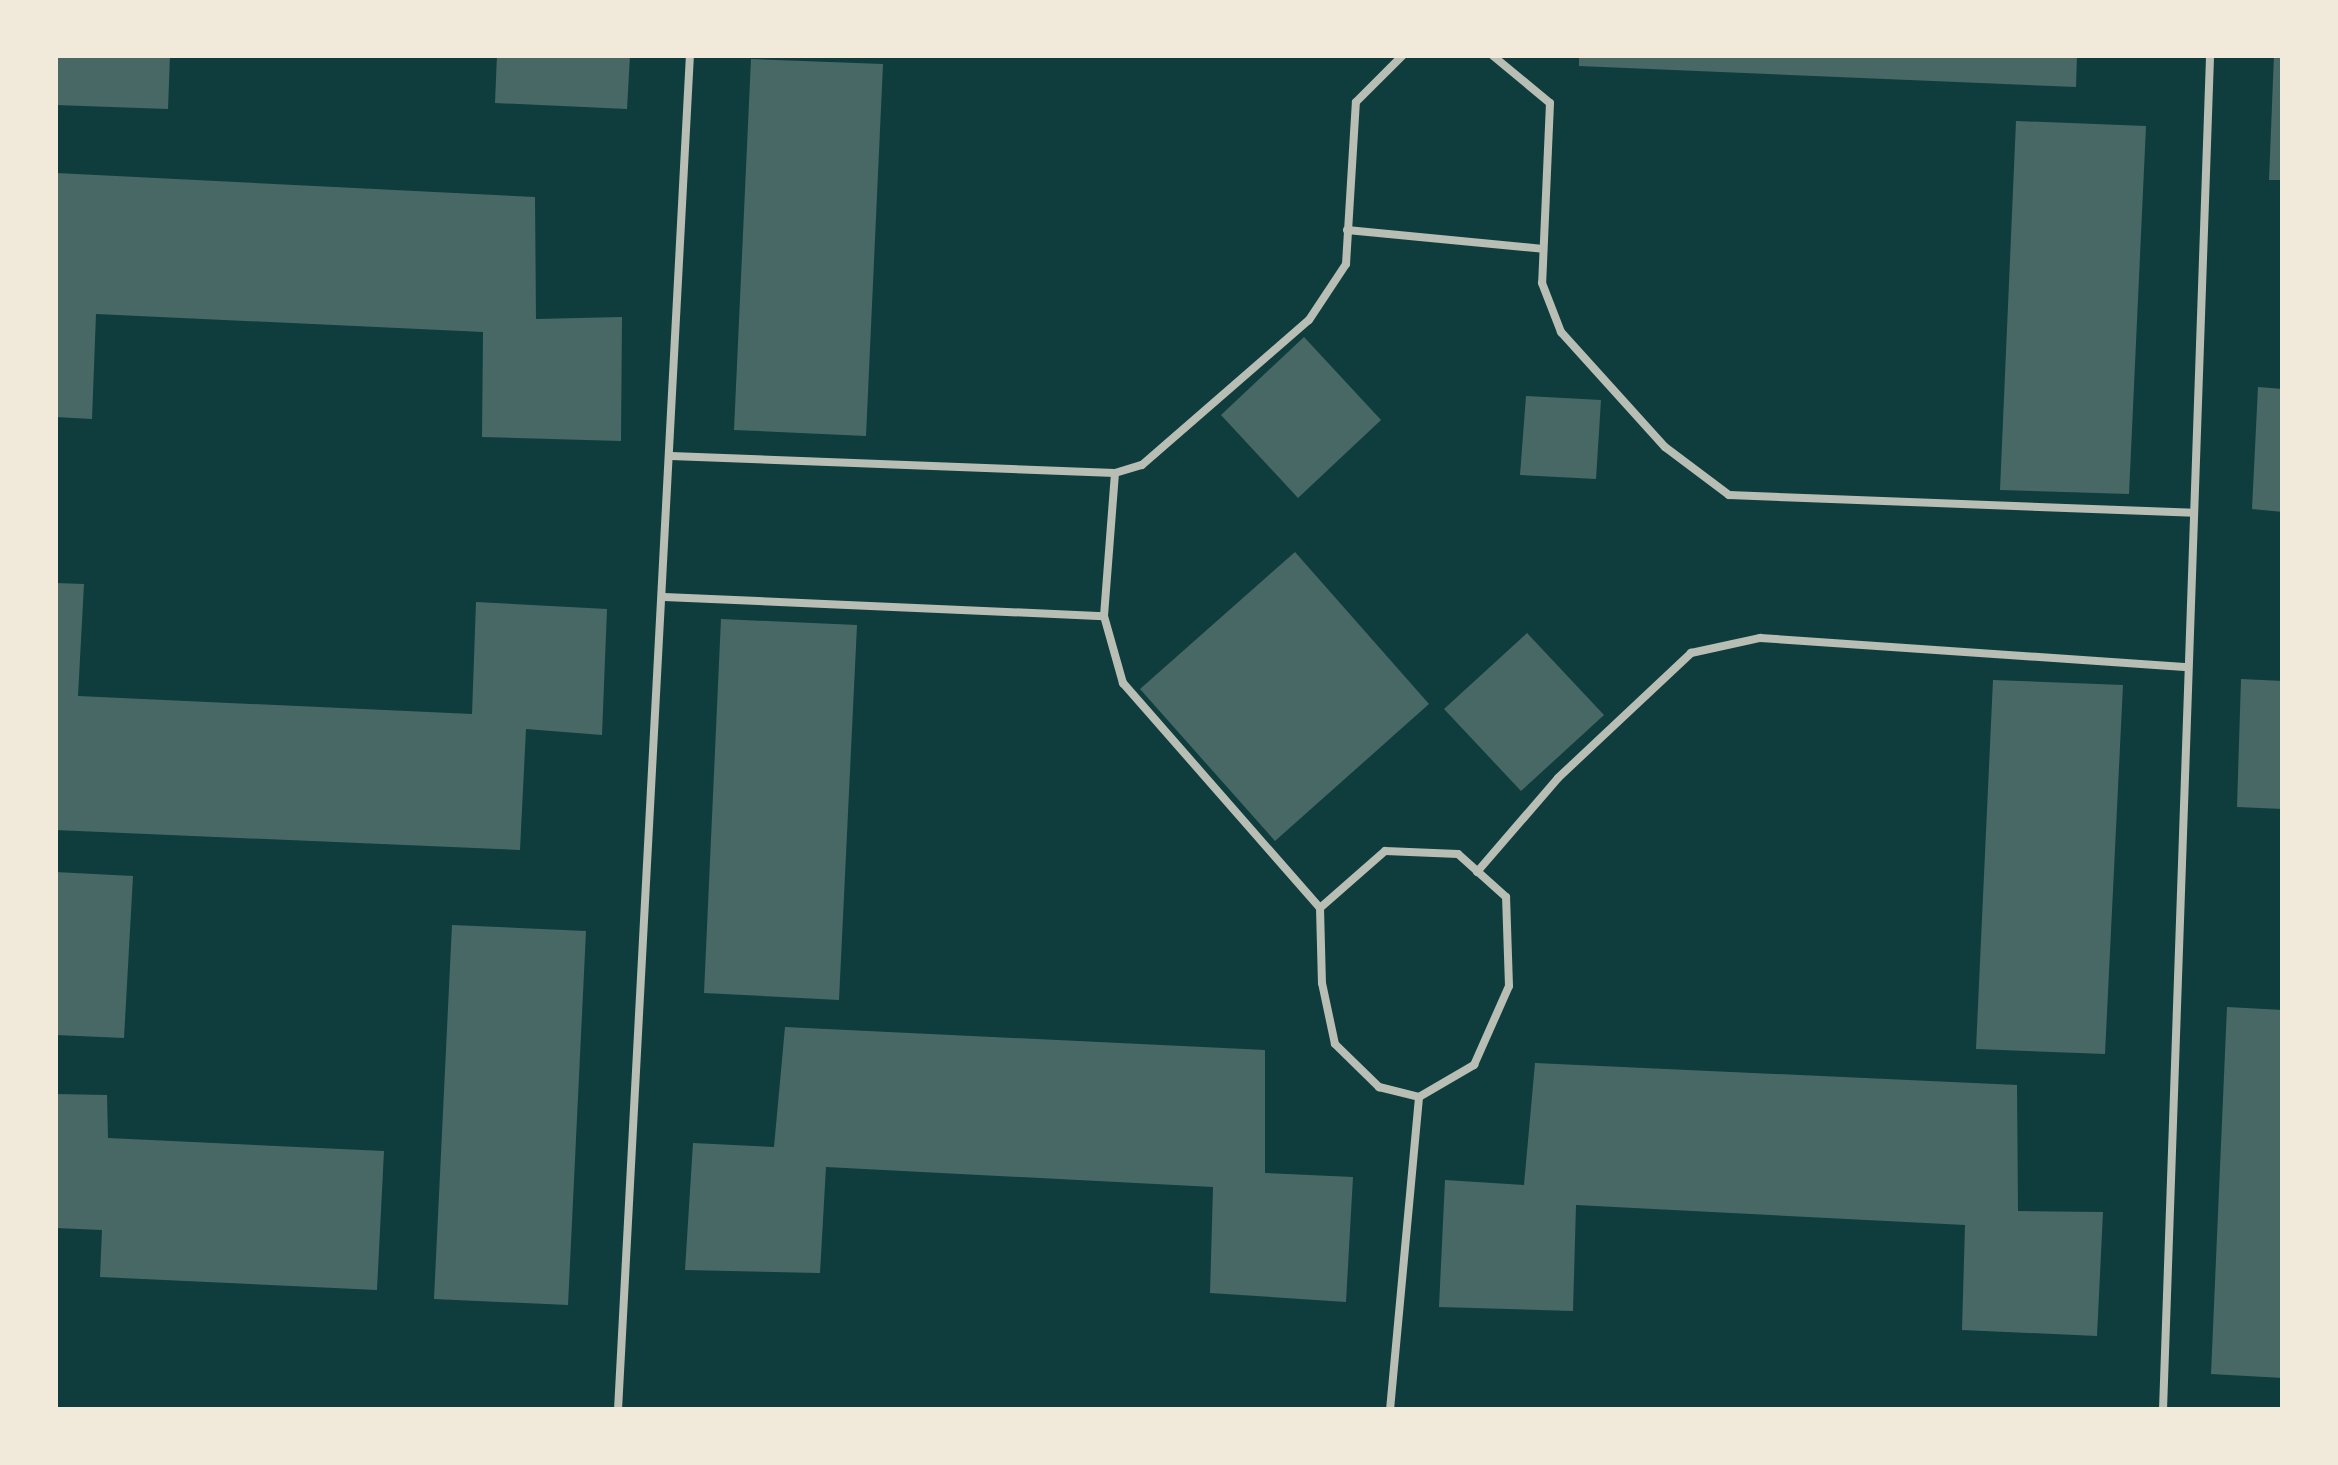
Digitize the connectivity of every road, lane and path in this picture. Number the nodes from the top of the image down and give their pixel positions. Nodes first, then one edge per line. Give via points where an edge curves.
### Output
1 (690, 55) edge
2 (1403, 55) edge
3 (1492, 55) edge
4 (2210, 55) edge
5 (1347, 230) junction
6 (1544, 249) junction
7 (672, 456) junction
8 (1116, 473) junction
9 (2194, 512) junction
10 (664, 597) junction
11 (1104, 616) junction
12 (2188, 667) junction
13 (1477, 872) junction
14 (1320, 908) junction
15 (1419, 1097) junction
16 (618, 1410) edge
17 (1390, 1410) edge
18 (2163, 1410) edge

1 - 7 lane
2 - 5 lane via 1356,102
3 - 6 lane via 1550,103
4 - 9 lane
5 - 6 lane
5 - 8 lane via 1346,264 1309,320 1142,465
6 - 9 lane via 1542,283 1561,332 1665,447 1728,495
7 - 8 lane
7 - 10 lane
8 - 11 lane
9 - 12 lane
10 - 11 lane
10 - 16 lane
11 - 14 lane via 1124,683
12 - 13 lane via 1760,638 1691,654 1558,778
12 - 18 lane
13 - 14 lane via 1458,854 1384,852
13 - 15 lane via 1506,897 1508,986 1474,1065
14 - 15 lane via 1322,983 1335,1044 1379,1088
15 - 17 lane

